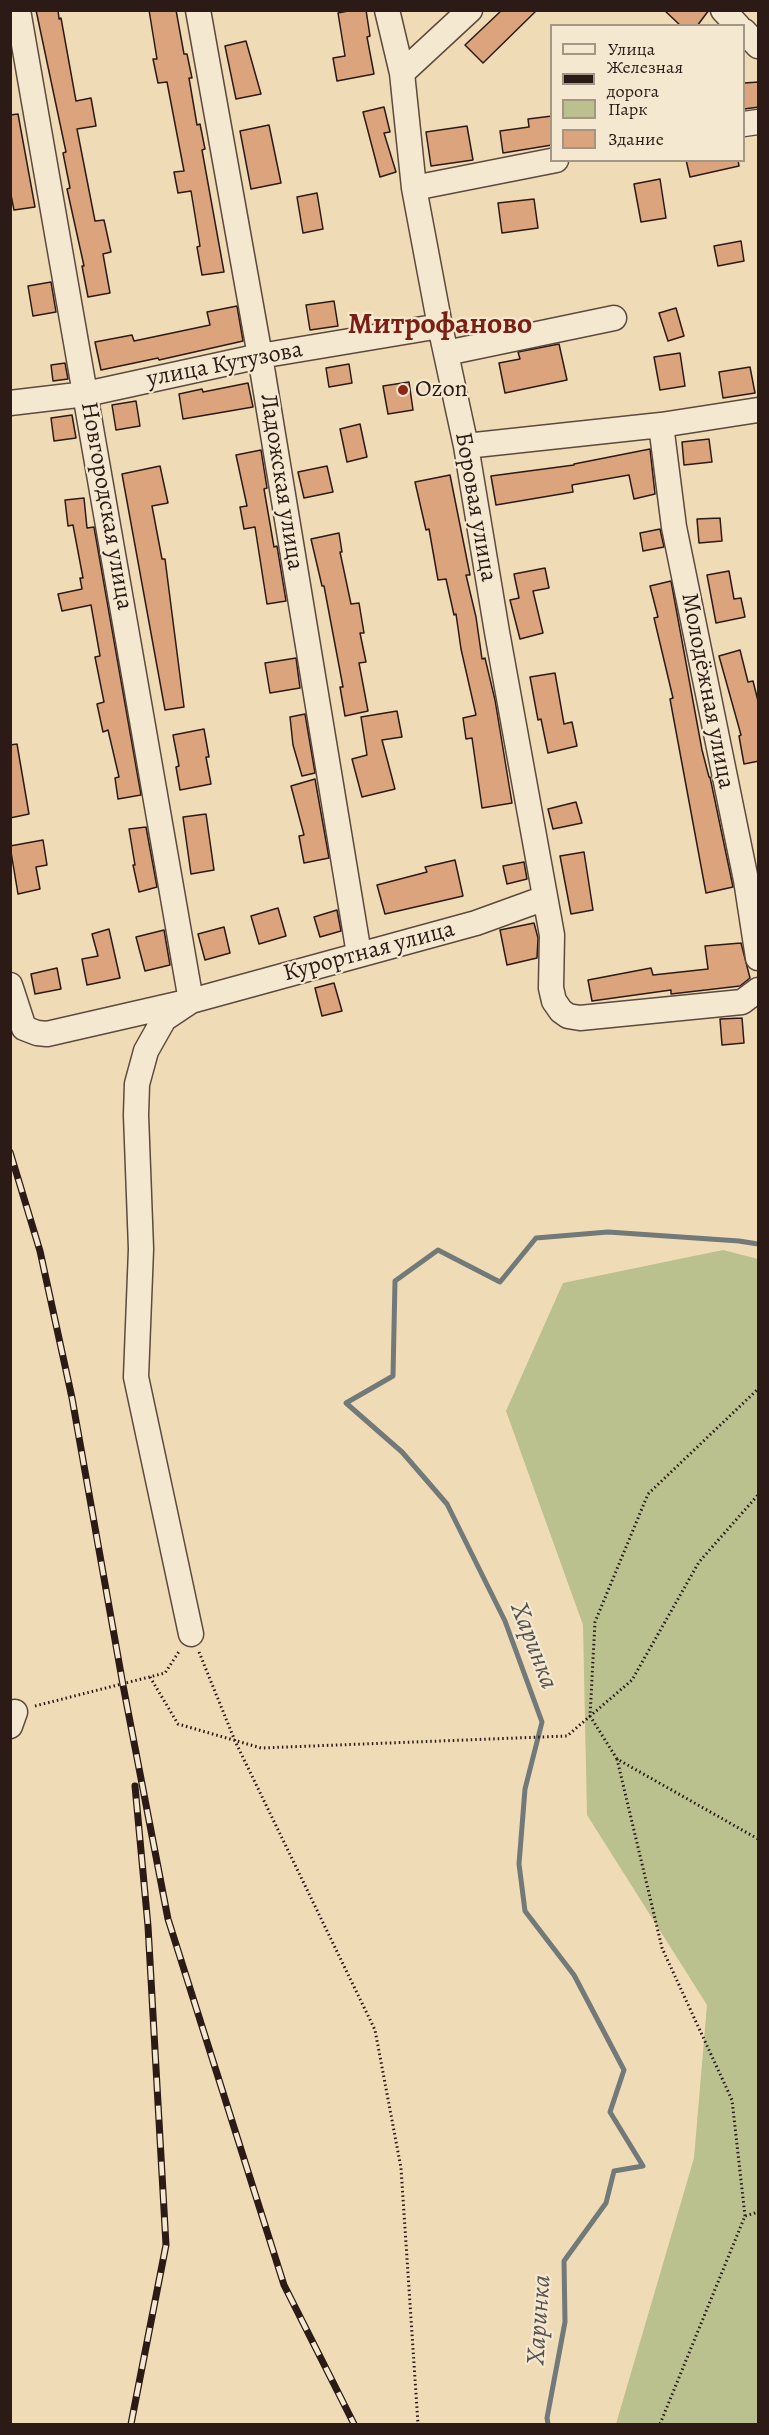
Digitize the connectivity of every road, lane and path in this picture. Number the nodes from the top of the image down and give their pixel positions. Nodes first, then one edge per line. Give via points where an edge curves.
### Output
1 (18, 10) edge
2 (198, 10) edge
3 (387, 10) edge
4 (470, 10) edge
5 (723, 10) edge
6 (736, 24) edge
7 (745, 32) edge
8 (759, 46) edge
9 (402, 73) junction
10 (550, 161) edge
11 (414, 188) junction
12 (614, 318) dead end
13 (440, 326) junction
14 (446, 353) junction
15 (260, 356) junction
16 (86, 394) junction
17 (10, 403) edge
18 (759, 410) edge
19 (661, 425) junction
20 (466, 446) junction
21 (545, 898) junction
22 (359, 954) junction
23 (759, 957) edge
24 (10, 985) edge
25 (758, 991) edge
26 (191, 1001) junction
27 (759, 1389) edge
28 (759, 1495) edge
29 (191, 1634) junction
30 (150, 1677) junction
31 (590, 1716) junction
32 (13, 1719) edge
33 (235, 1741) junction
34 (617, 1759) junction
35 (759, 1839) edge
36 (759, 2212) edge
37 (745, 2216) junction
38 (418, 2424) edge
39 (660, 2424) edge

1 - 16 street, Новгородская улица
2 - 15 street, Ладожская улица
3 - 9 street, Боровая улица
4 - 9 street
5 - 6 street
7 - 8 street
9 - 11 street, Боровая улица
10 - 11 street
11 - 13 street, Боровая улица
12 - 14 street
13 - 14 street, Боровая улица
13 - 15 street, улица Кутузова
14 - 20 street, Боровая улица
15 - 16 street, улица Кутузова
15 - 22 street, Ладожская улица
16 - 17 street, улица Кутузова
16 - 26 street, Новгородская улица
18 - 19 street
19 - 20 street
19 - 23 street, Молодёжная улица via 674,527
20 - 21 street, Боровая улица
21 - 22 street, Курортная улица via 476,923
21 - 25 street, Боровая улица via 552,934 551,988 554,1001 568,1016 742,1002
22 - 26 street, Курортная улица
24 - 26 street, Курортная улица via 24,1028 47,1034
26 - 29 street via 164,1019 147,1051 137,1084 136,1115 141,1249 136,1377
27 - 31 path via 648,1494 595,1622
28 - 31 path via 699,1562 632,1680
29 - 30 path via 165,1673
29 - 33 path
30 - 32 path
30 - 33 path via 178,1724
31 - 33 path via 567,1736 261,1748
31 - 34 path
33 - 38 path via 375,2030 401,2168
34 - 35 path
34 - 37 path via 662,1948 732,2100
36 - 37 path
37 - 39 path

